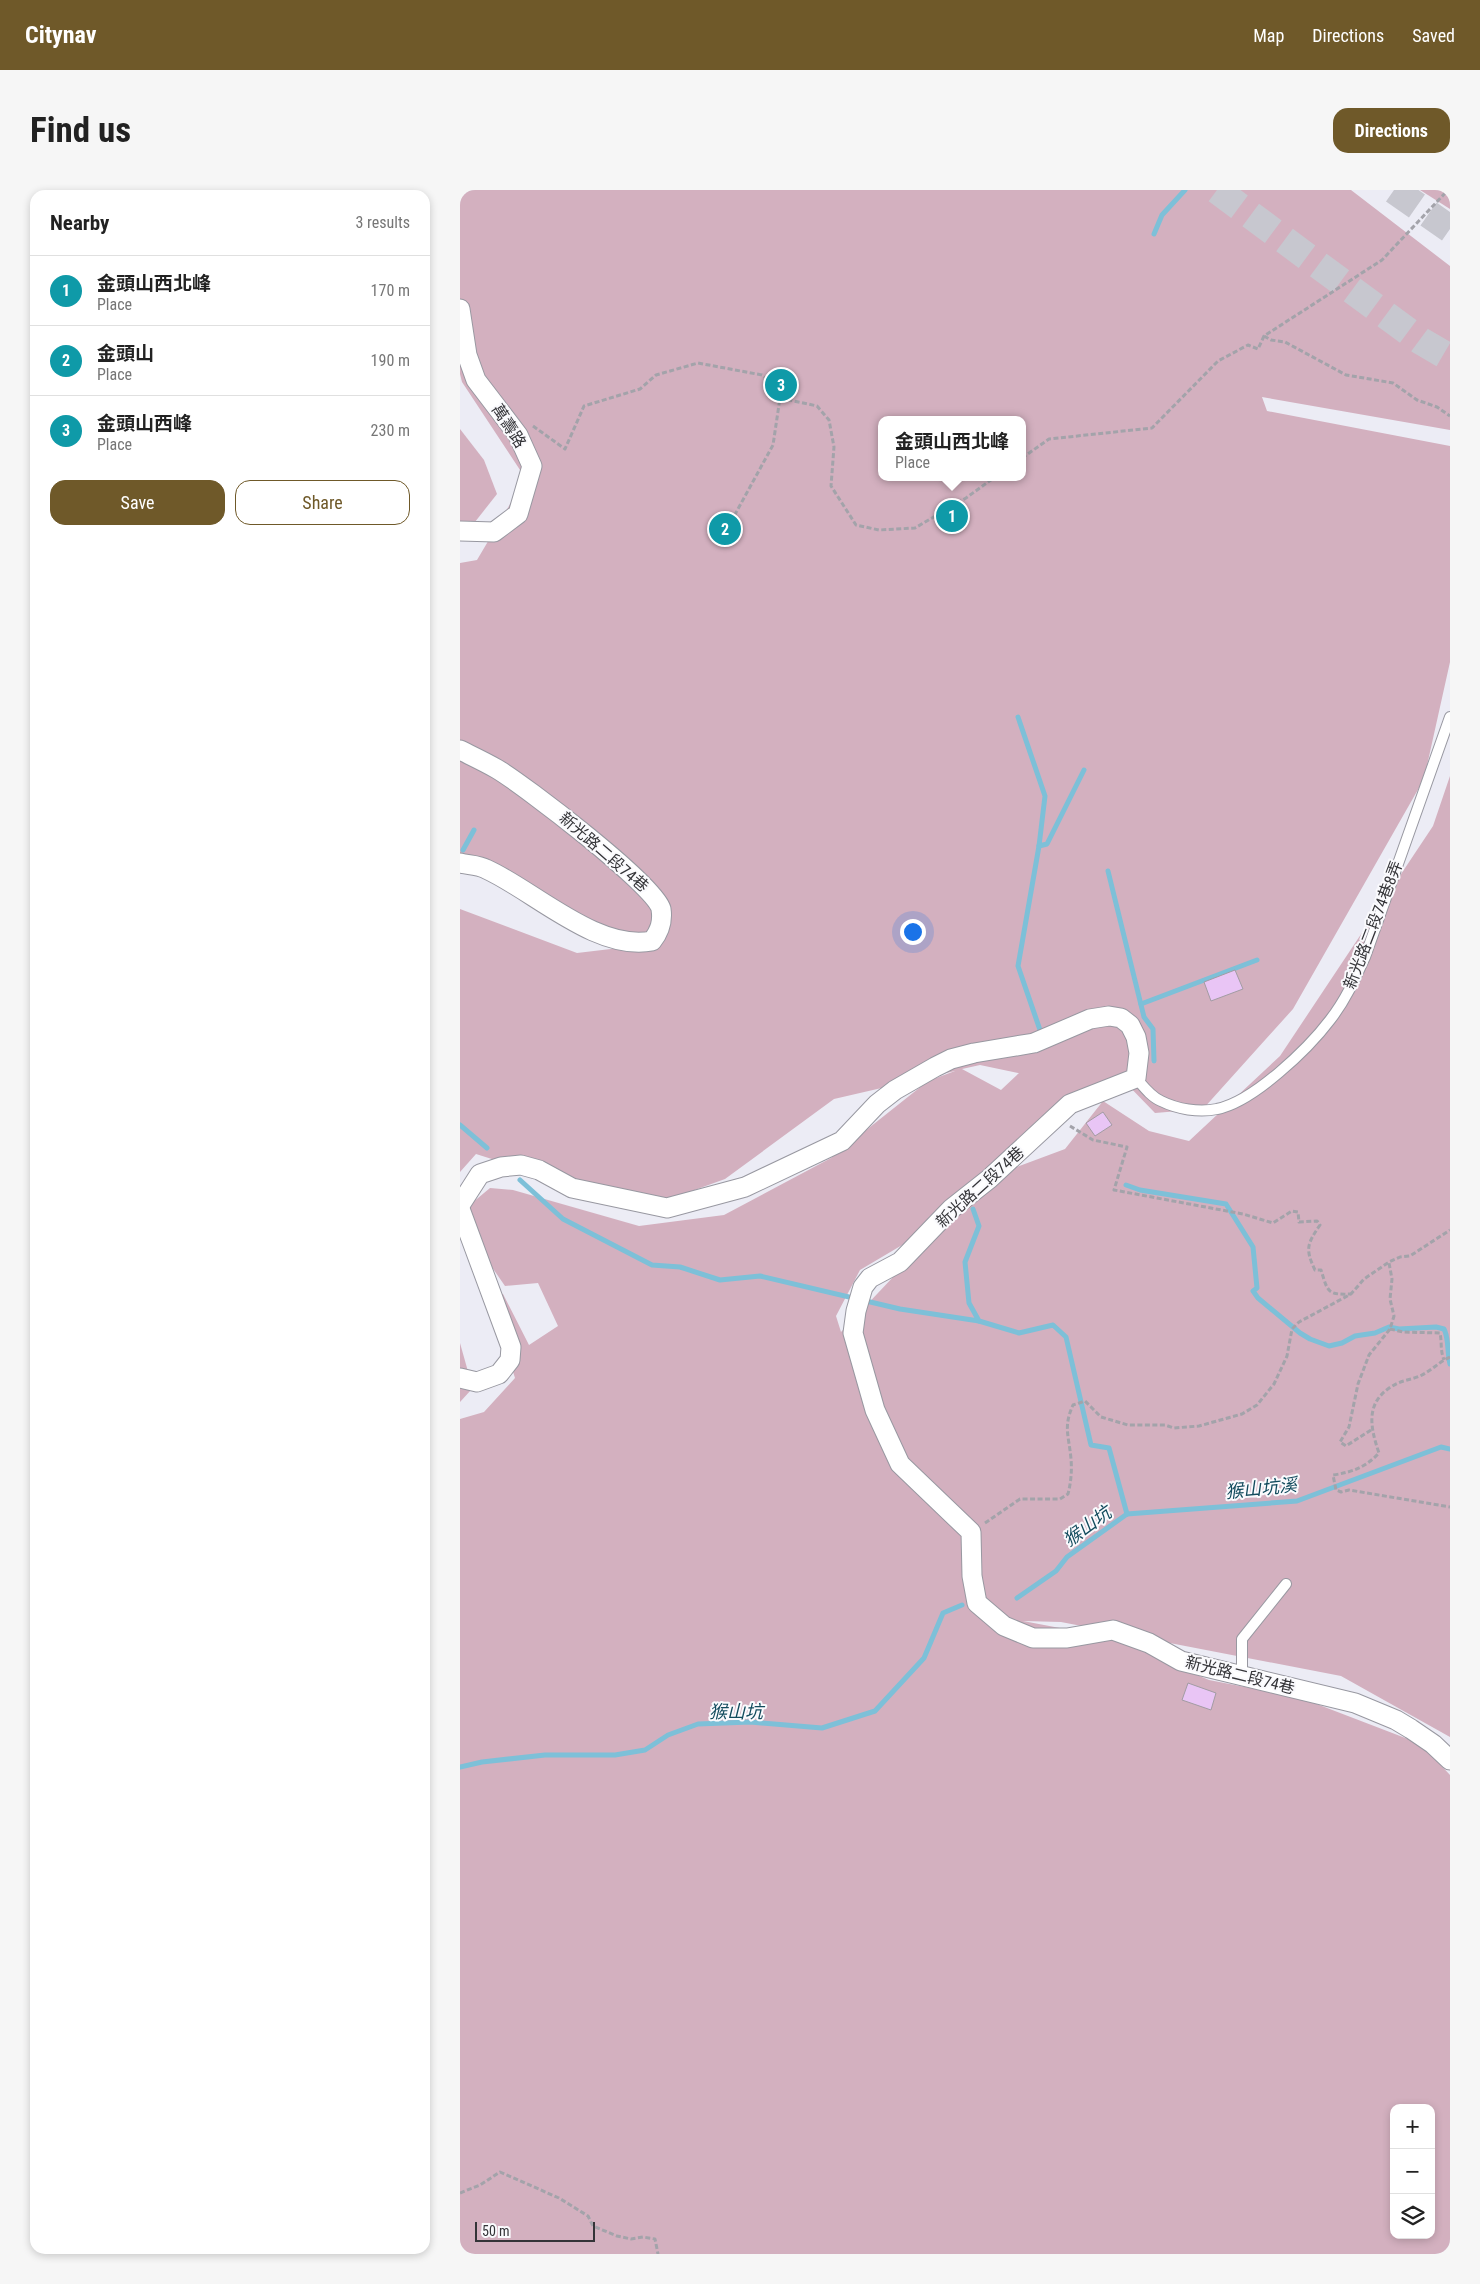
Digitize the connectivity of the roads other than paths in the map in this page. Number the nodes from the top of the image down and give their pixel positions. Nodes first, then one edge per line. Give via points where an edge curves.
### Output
1 (460, 309) edge
2 (460, 531) edge
3 (1450, 717) edge
4 (460, 750) edge
5 (460, 863) edge
6 (1136, 1078) junction
7 (460, 1205) edge
8 (460, 1209) edge
9 (460, 1378) edge
10 (1286, 1584) dead end
11 (1242, 1677) junction
12 (1450, 1760) edge

1 - 2 street, 萬壽路 via 467,355 476,380 518,434 532,466 518,514 494,532
3 - 6 lane, 新光路二段74巷8弄 via 1365,957 1351,988 1325,1026 1273,1078 1217,1109 1183,1109 1159,1100
4 - 5 street, 新光路二段74巷 via 497,769 562,815 650,893 661,908 662,927 652,941 628,942 612,937 563,916 485,868
6 - 7 street via 1139,1053 1130,1025 1121,1018 1109,1016 1090,1019 1034,1043 951,1059 883,1100 842,1140 745,1188 667,1208 572,1188 539,1170 521,1165 480,1174
6 - 11 street, 新光路二段74巷 via 1077,1101 1055,1116 989,1180 951,1209 900,1262 870,1278 863,1287 853,1333 876,1410 900,1464 971,1532 972,1576 978,1603 1004,1626 1033,1638 1067,1638 1113,1630 1149,1643 1181,1661
8 - 9 street via 511,1347 510,1360 499,1374 477,1382
10 - 11 lane via 1242,1639
11 - 12 street, 新光路二段74巷 via 1356,1703 1404,1724

